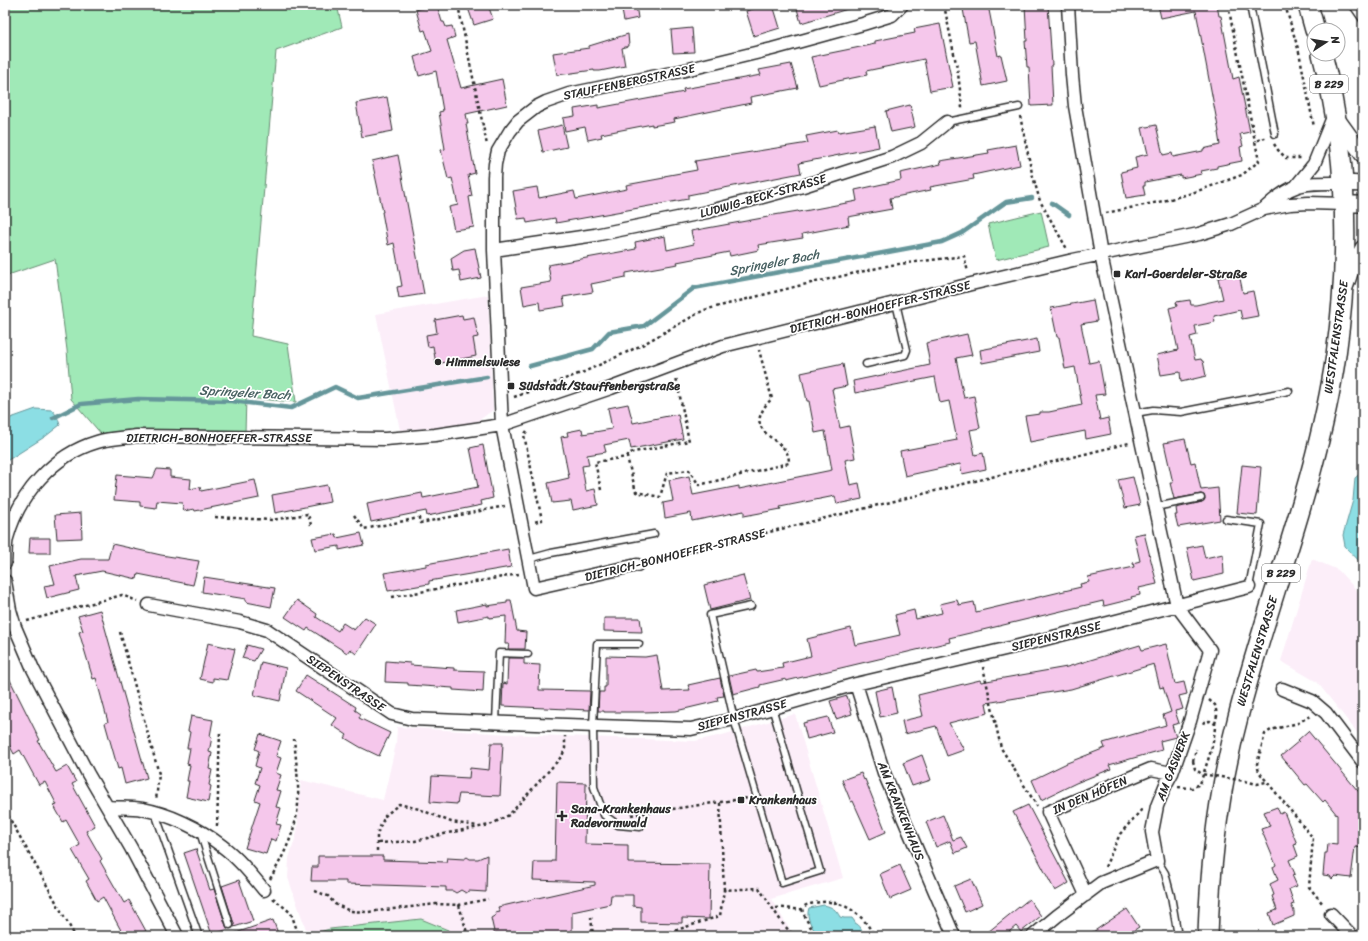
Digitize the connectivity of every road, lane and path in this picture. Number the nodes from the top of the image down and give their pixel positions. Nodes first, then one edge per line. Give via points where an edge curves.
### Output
1 (458, 5) edge
2 (902, 5) edge
3 (944, 5) edge
4 (1068, 5) edge
5 (1228, 5) edge
6 (1250, 5) edge
7 (1285, 5) edge
8 (1308, 5) edge
9 (1351, 5) edge
10 (1363, 20) edge
11 (1313, 22) edge
12 (1324, 62) edge
13 (1019, 107) joint
14 (1334, 114) junction
15 (947, 122) junction
16 (1314, 128) dead end
17 (1275, 134) dead end
18 (1255, 141) junction
19 (1272, 141) dead end
20 (487, 146) dead end
21 (1363, 155) edge
22 (1306, 159) dead end
23 (1301, 164) dead end
24 (1343, 183) junction
25 (1363, 184) edge
26 (1297, 185) junction
27 (1344, 204) junction
28 (1363, 204) edge
29 (1264, 209) junction
30 (1106, 220) dead end
31 (1363, 248) edge
32 (494, 250) junction
33 (1101, 255) junction
34 (964, 256) dead end
35 (1074, 260) junction
36 (1343, 295) junction
37 (896, 303) junction
38 (756, 338) junction
39 (674, 364) junction
40 (866, 364) dead end
41 (1289, 391) dead end
42 (501, 402) junction
43 (1135, 413) junction
44 (502, 425) junction
45 (529, 428) dead end
46 (1141, 440) junction
47 (627, 457) junction
48 (601, 490) dead end
49 (1201, 498) dead end
50 (518, 504) junction
51 (1155, 507) junction
52 (354, 515) dead end
53 (215, 517) dead end
54 (1226, 519) dead end
55 (311, 525) dead end
56 (522, 525) junction
57 (654, 534) dead end
58 (6, 539) edge
59 (528, 559) junction
60 (5, 563) edge
61 (637, 565) joint
62 (531, 572) junction
63 (5, 581) edge
64 (1250, 587) joint
65 (392, 597) dead end
66 (149, 605) joint
67 (751, 606) dead end
68 (1177, 606) junction
69 (14, 624) junction
70 (120, 632) dead end
71 (639, 644) dead end
72 (528, 654) dead end
73 (980, 655) junction
74 (856, 684) junction
75 (1282, 689) dead end
76 (1215, 705) dead end
77 (772, 707) junction
78 (1310, 716) dead end
79 (734, 719) junction
80 (496, 722) junction
81 (1214, 724) junction
82 (593, 726) junction
83 (1200, 728) dead end
84 (220, 731) dead end
85 (565, 734) dead end
86 (294, 739) dead end
87 (1196, 748) dead end
88 (1363, 762) edge
89 (1172, 773) junction
90 (1266, 782) junction
91 (1166, 784) junction
92 (757, 796) junction
93 (720, 803) junction
94 (1157, 806) junction
95 (108, 807) junction
96 (5, 810) edge
97 (1048, 812) junction
98 (155, 813) junction
99 (607, 818) junction
100 (481, 827) junction
101 (640, 827) dead end
102 (200, 832) junction
103 (216, 843) junction
104 (378, 843) junction
105 (376, 851) dead end
106 (1157, 860) junction
107 (1101, 883) junction
108 (264, 890) junction
109 (724, 890) junction
110 (315, 891) dead end
111 (1086, 895) junction
112 (488, 899) dead end
113 (459, 905) junction
114 (776, 908) dead end
115 (802, 909) junction
116 (1331, 914) joint
117 (591, 917) dead end
118 (230, 925) dead end
119 (198, 934) dead end
120 (75, 936) edge
121 (177, 936) edge
122 (299, 936) edge
123 (468, 936) edge
124 (593, 936) edge
125 (658, 936) edge
126 (794, 936) edge
127 (816, 936) edge
128 (874, 936) edge
129 (954, 936) edge
130 (1033, 936) edge
131 (1178, 936) edge
132 (1208, 936) edge
133 (1352, 936) edge

1 - 20 path
2 - 32 street, STAUFFENBERGSTRASSE via 892,14 856,26 681,71 568,94 536,107 510,131 498,151 494,164
3 - 15 path via 962,107
4 - 33 street via 1075,106
5 - 18 path
6 - 17 lane
7 - 16 path via 1299,52
8 - 11 main road
9 - 10 lane
12 - 14 main road, B 229
13 - 15 lane, LUDWIG-BECK-STRASSE
13 - 35 path via 1040,201
14 - 21 street
14 - 24 main road, B 229
14 - 26 street via 1314,164
15 - 32 street, LUDWIG-BECK-STRASSE via 921,143 892,157 795,188 707,212 595,235
18 - 19 path via 1264,138
18 - 30 path via 1259,161 1242,175 1177,197 1104,213
22 - 23 path
24 - 25 street
24 - 26 street, DIETRICH-BONHOEFFER-STRASSE
24 - 27 main road, B 229
26 - 29 street, DIETRICH-BONHOEFFER-STRASSE via 1277,197
27 - 28 street
27 - 29 street, DIETRICH-BONHOEFFER-STRASSE via 1290,204
27 - 36 main road, WESTFALENSTRASSE / B 229
29 - 33 street, DIETRICH-BONHOEFFER-STRASSE via 1216,229
31 - 36 street via 1350,273
32 - 42 street, STAUFFENBERGSTRASSE
33 - 35 street, DIETRICH-BONHOEFFER-STRASSE
33 - 43 street
34 - 42 path via 892,265 704,310 640,346 584,372
35 - 37 street, DIETRICH-BONHOEFFER-STRASSE
36 - 132 main road, WESTFALENSTRASSE / B 229 via 1336,356 1320,436 1295,528 1250,673 1227,762 1211,864
37 - 38 street, DIETRICH-BONHOEFFER-STRASSE
37 - 40 lane via 908,350 905,355
38 - 39 street, DIETRICH-BONHOEFFER-STRASSE via 723,346
38 - 47 path via 772,399 765,405 759,418 760,425 787,452 789,463 699,485 689,470 667,474 660,497 636,492
39 - 44 street, DIETRICH-BONHOEFFER-STRASSE
39 - 47 path via 689,441 629,453
41 - 43 lane via 1181,412 1153,410
42 - 44 street, STAUFFENBERGSTRASSE
43 - 46 street
44 - 50 street, DIETRICH-BONHOEFFER-STRASSE
44 - 58 street, DIETRICH-BONHOEFFER-STRASSE via 385,439 137,436 108,439 74,451 43,476 29,492 16,514
45 - 56 path via 524,435 542,520
46 - 51 street
46 - 61 path, DIETRICH-BONHOEFFER-STRASSE
47 - 48 path via 595,462
49 - 51 lane
50 - 52 path via 420,523 419,518 364,529
50 - 56 street, DIETRICH-BONHOEFFER-STRASSE
51 - 68 street
53 - 55 path via 272,520 308,514
54 - 64 lane, SIEPENSTRASSE via 1261,524
56 - 59 street, DIETRICH-BONHOEFFER-STRASSE
57 - 59 lane
58 - 60 street, DIETRICH-BONHOEFFER-STRASSE
59 - 62 street, DIETRICH-BONHOEFFER-STRASSE
61 - 62 street, DIETRICH-BONHOEFFER-STRASSE via 534,588
62 - 65 path
63 - 69 street
64 - 68 street, SIEPENSTRASSE
66 - 69 path via 122,595
66 - 80 street, SIEPENSTRASSE via 240,622 267,630 392,714 412,719
67 - 79 lane via 710,615
68 - 73 street, SIEPENSTRASSE
68 - 89 street, AM GASWERK via 1210,650
69 - 95 street via 52,706
70 - 98 path via 159,774
71 - 82 lane via 598,644
72 - 80 lane via 499,653
73 - 74 street, SIEPENSTRASSE
73 - 97 path via 1001,748 1039,808
74 - 77 street, SIEPENSTRASSE
74 - 129 street, AM KRANKENHAUS via 884,773
75 - 88 street via 1312,701 1326,713
76 - 81 path via 1217,714
77 - 79 street, SIEPENSTRASSE
77 - 92 lane via 820,871 782,883
78 - 90 path via 1298,723 1265,734 1256,764
79 - 82 street, SIEPENSTRASSE via 691,728
79 - 92 lane
80 - 82 street, SIEPENSTRASSE
81 - 83 path via 1210,721 1204,722
81 - 91 path via 1215,730 1200,784 1192,788
82 - 99 lane via 594,787
84 - 103 path
85 - 100 path via 565,749 562,756 509,815 490,826
86 - 108 path via 298,804 293,830 286,851
87 - 90 path, bridge via 1193,761 1198,772 1257,784
89 - 91 street, AM GASWERK
89 - 97 street, IN DEN HÖFEN via 1151,768
90 - 116 path via 1313,838 1309,887
91 - 94 street, AM GASWERK
92 - 93 path
93 - 99 path
93 - 109 path
94 - 106 street, AM GASWERK via 1152,832
94 - 107 path via 1142,808 1120,834 1105,867
95 - 98 street via 141,809
95 - 121 street
96 - 120 path
97 - 111 street, IN DEN HÖFEN
98 - 102 street
98 - 119 lane
99 - 101 lane via 618,825
100 - 104 path via 415,841
100 - 104 path via 451,822 399,804 385,816 377,834
102 - 103 street
102 - 118 lane
103 - 108 street via 241,864
104 - 105 path
106 - 107 street
106 - 131 lane, AM GASWERK via 1165,873
107 - 111 street
108 - 122 path via 291,913
109 - 125 path via 720,916
109 - 126 path via 759,888
110 - 113 path via 328,896 335,904 350,911 368,912 436,904
111 - 130 street
112 - 113 path
113 - 123 path
114 - 115 path
115 - 127 path via 806,922
115 - 128 path via 808,904 830,901 841,905 858,914
116 - 133 street
117 - 124 path

